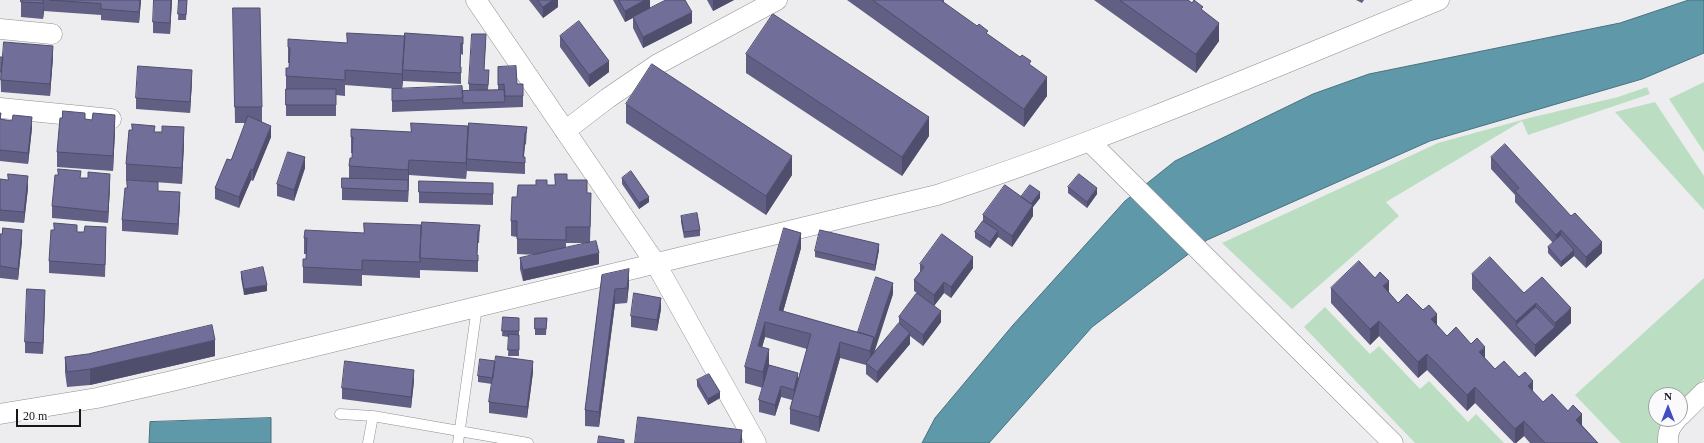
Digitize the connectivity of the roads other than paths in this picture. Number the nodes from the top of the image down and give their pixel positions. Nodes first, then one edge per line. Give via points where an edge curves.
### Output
1 (476, 0) edge
2 (777, 0) edge
3 (1439, 0) edge
4 (0, 29) edge
5 (52, 34) dead end
6 (0, 108) edge
7 (111, 119) edge
8 (565, 131) junction
9 (1090, 142) junction
10 (656, 264) junction
11 (477, 307) junction
12 (1704, 392) edge
13 (1688, 408) edge
14 (0, 414) edge
15 (340, 414) dead end
16 (372, 416) junction
17 (1671, 427) edge
18 (460, 432) junction
19 (368, 443) edge
20 (458, 443) edge
21 (528, 443) edge
22 (756, 443) edge
23 (1394, 443) edge
24 (1668, 443) edge

1 - 8 street
2 - 8 street via 658,64
3 - 9 street
4 - 5 street
6 - 7 street
8 - 10 street
9 - 10 street via 937,195
9 - 23 street
10 - 11 street
10 - 22 street
11 - 14 street via 97,398
11 - 18 lane
12 - 13 street
15 - 16 lane
16 - 18 lane
16 - 19 lane
17 - 24 street
18 - 20 lane
18 - 21 lane

